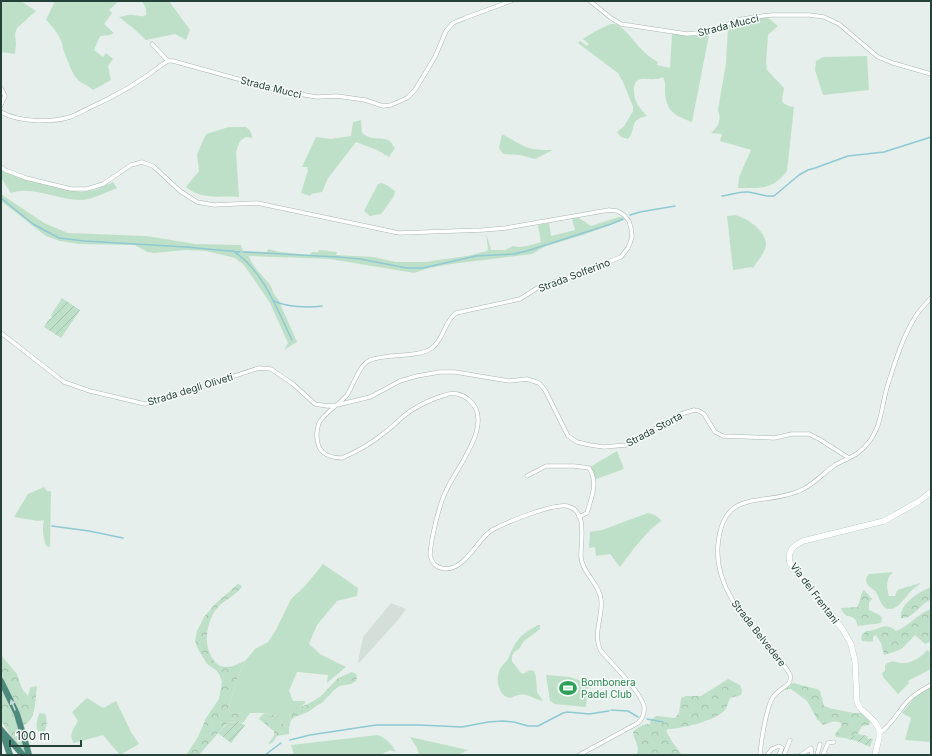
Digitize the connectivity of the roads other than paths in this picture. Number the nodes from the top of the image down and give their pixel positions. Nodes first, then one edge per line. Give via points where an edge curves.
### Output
1 (511, 1) edge
2 (590, 1) edge
3 (152, 44) dead end
4 (168, 61) junction
5 (931, 74) edge
6 (1, 88) edge
7 (1, 105) edge
8 (1, 112) edge
9 (1, 167) edge
10 (931, 298) edge
11 (1, 333) edge
12 (337, 405) junction
13 (849, 458) junction
14 (526, 476) dead end
15 (931, 492) edge
16 (579, 517) junction
17 (1, 681) edge
18 (931, 685) edge
19 (1, 730) edge
20 (880, 733) junction
21 (790, 740) dead end
22 (834, 742) dead end
23 (820, 744) dead end
24 (10, 755) edge
25 (23, 755) edge
26 (29, 755) edge
27 (579, 755) edge
28 (760, 755) edge
29 (767, 755) edge
30 (779, 755) edge
31 (784, 755) edge
32 (801, 755) edge
33 (812, 755) edge
34 (817, 755) edge
35 (823, 755) edge
36 (875, 755) edge

1 - 4 street, Strada Mucci via 453,23 446,30 436,57 415,90 407,98 391,106 337,96 317,97 285,92 181,62
2 - 5 street, Strada Mucci via 621,24 687,34 709,32 738,20 754,17 820,16 839,24 878,57
3 - 4 street
4 - 8 street via 124,91 70,117 29,120
6 - 7 street via 5,96
9 - 12 street, Strada Solferino via 26,178 70,189 87,189 103,184 131,165 142,162 153,166 180,192 197,202 214,205 257,203 399,233 506,228 609,210 617,211 629,221 632,237 621,257 539,287 520,299 456,313 431,349 393,355 366,363 346,396
10 - 13 street, Strada Belvedere via 913,320 903,342 873,436 862,449
11 - 12 street, Strada degli Oliveti via 64,382 141,403 152,403 259,368 271,369 315,404
12 - 13 street, Strada Storta via 370,397 417,376 455,372 509,382 527,379 538,383 545,390 568,436 577,442 604,447 626,445 675,417 694,410 704,414 715,432 723,436 774,438 809,434
12 - 16 street, Strada Solferino via 320,422 317,431 320,448 335,458 348,455 383,434 412,410 444,395 461,395 473,404 478,415 478,426 465,459 445,491 431,544 431,561 438,567 455,567 466,559 492,530 548,508 567,506
13 - 28 street, Strada Belvedere via 799,491 740,504 730,512 722,527 718,544 718,562 727,590 790,676 789,683 771,700
14 - 16 street via 546,466 589,468 594,485 586,513
15 - 20 main road, Via dei Frentani via 884,521 794,545 789,553 790,563 843,630 851,644 855,661 857,702 878,726
16 - 27 street via 583,532 582,563 598,588 601,599 598,646 640,698 644,709 644,715 638,723
26 -> 17 highway via 16,714
18 - 20 street via 915,694
19 - 24 highway
19 - 25 highway
20 - 36 main road
21 - 31 street
22 - 35 street via 828,743
23 - 34 street
29 - 30 street via 779,746 782,748
32 - 33 street via 812,748

